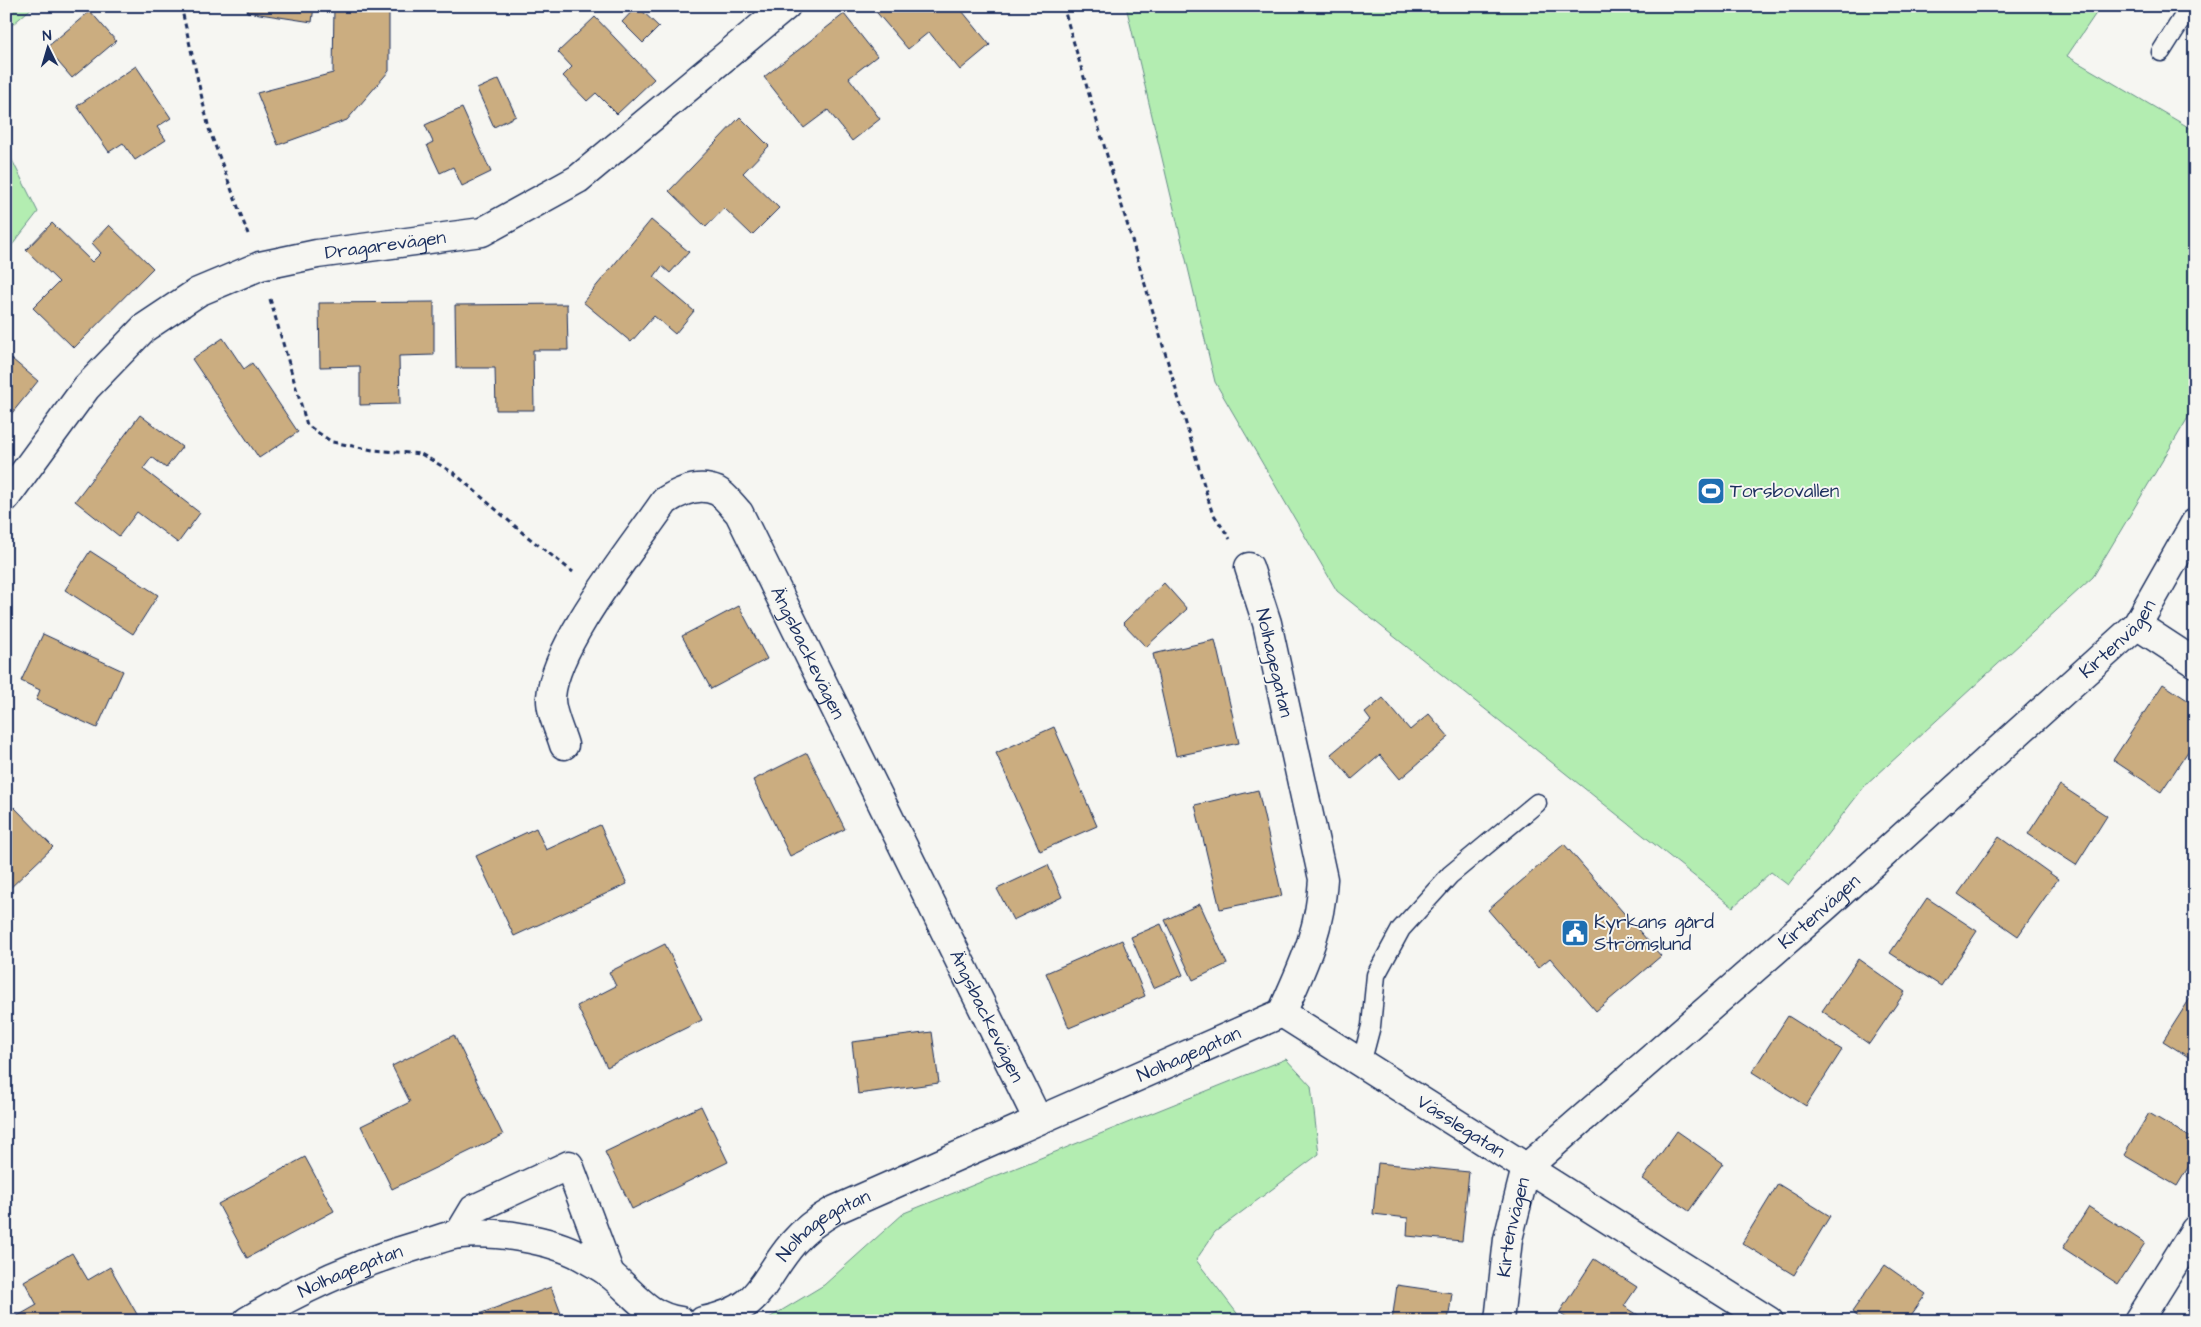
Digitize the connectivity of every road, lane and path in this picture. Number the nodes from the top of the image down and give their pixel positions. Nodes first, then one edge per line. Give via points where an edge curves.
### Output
1 (181, 6) edge
2 (786, 6) edge
3 (1063, 6) edge
4 (2190, 6) edge
5 (2161, 52) dead end
6 (260, 266) junction
7 (6, 497) edge
8 (2195, 523) edge
9 (1249, 567) joint
10 (601, 593) junction
11 (2137, 625) junction
12 (2195, 663) edge
13 (564, 745) dead end
14 (1537, 803) dead end
15 (1282, 1013) junction
16 (1361, 1064) junction
17 (1038, 1120) junction
18 (1526, 1168) junction
19 (2195, 1230) edge
20 (459, 1234) junction
21 (610, 1274) junction
22 (247, 1321) edge
23 (681, 1321) edge
24 (703, 1321) edge
25 (1499, 1321) edge
26 (1769, 1321) edge
27 (2138, 1321) edge

1 - 6 path via 209,129
2 - 6 street, Dragarevägen via 578,179 482,232 317,254
3 - 9 path via 1212,512
4 - 5 lane
6 - 7 street, Dragarevägen via 198,292 144,328 86,388
6 - 10 path via 308,425 332,442 421,454 454,473 524,534
8 - 11 street, Kirtenvägen
9 - 15 street, Nolhagegatan via 1267,623 1323,879 1315,936
10 - 13 street, Ängsbackevägen via 567,645 553,680 550,700
10 - 17 street, Ängsbackevägen via 665,501 680,491 696,488 717,492 739,513
11 - 12 street
11 - 18 street, Kirtenvägen via 1826,906
14 - 16 lane via 1450,875 1401,929 1376,975 1371,1026
15 - 16 street, Vässlegatan
15 - 17 street, Nolhagegatan
16 - 18 street, Vässlegatan
17 - 24 street, Nolhagegatan via 835,1210 812,1224 792,1244 752,1300 728,1316
18 - 25 street, Kirtenvägen via 1508,1239
18 - 26 street, Vässlegatan
19 - 27 street
20 - 21 street, Nolhagegatan via 511,1235 552,1245 579,1255
20 - 21 street, Nolhagegatan via 474,1209 569,1165
20 - 22 street, Nolhagegatan via 394,1252 324,1282
21 - 23 street, Nolhagegatan via 644,1307 666,1319

